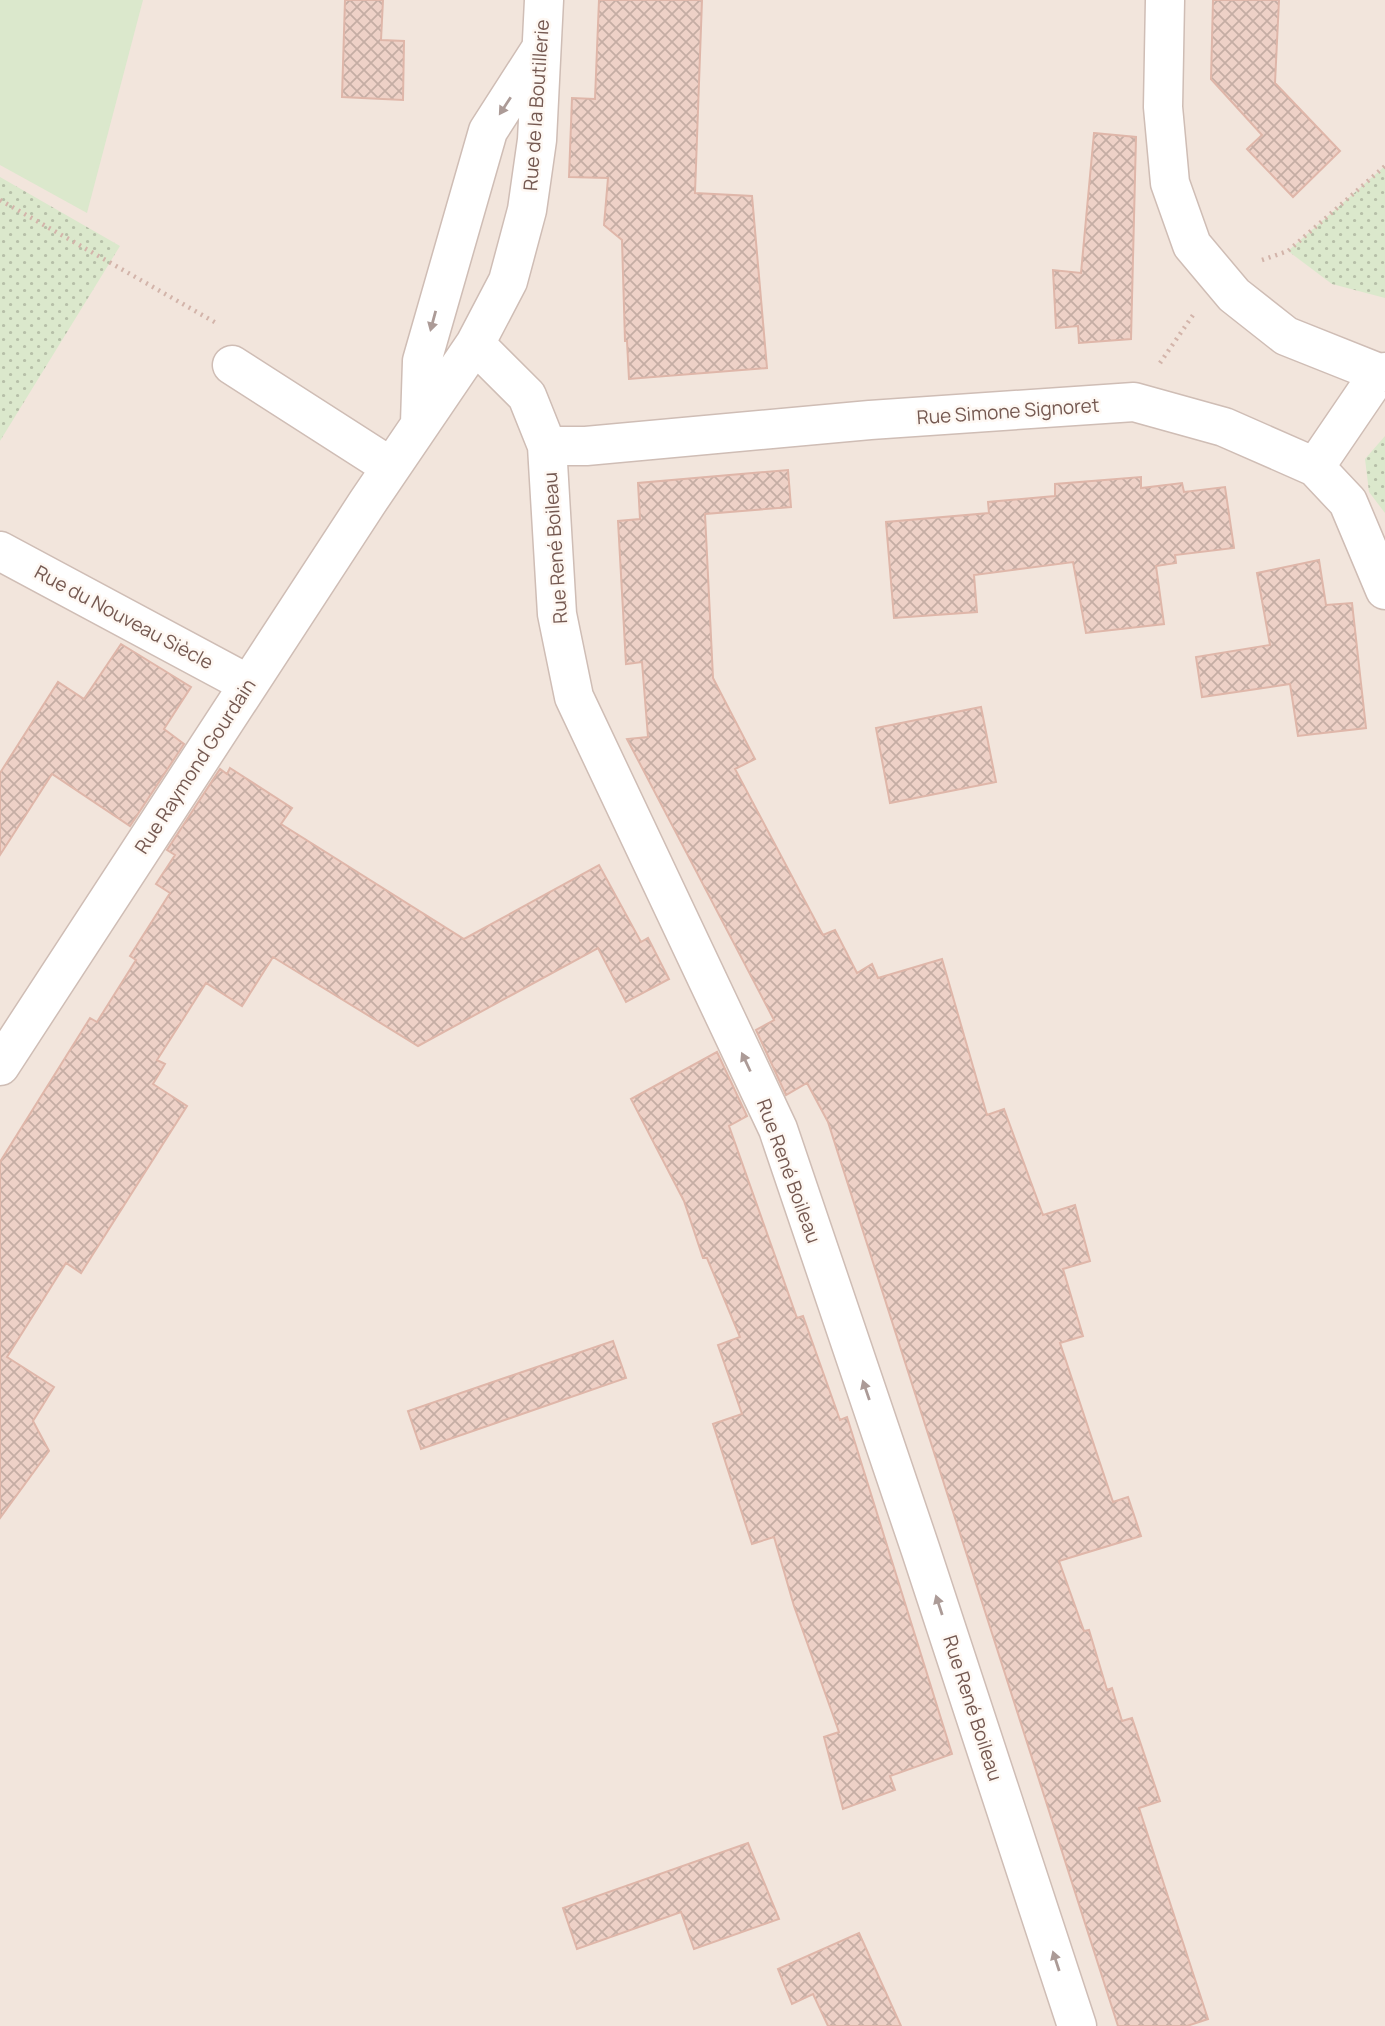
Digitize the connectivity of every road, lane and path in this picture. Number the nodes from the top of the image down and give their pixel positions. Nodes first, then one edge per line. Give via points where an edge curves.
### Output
1 (544, 0) edge
2 (1165, 0) edge
3 (541, 48) junction
4 (0, 200) edge
5 (475, 344) junction
6 (232, 365) joint
7 (1382, 373) edge
8 (420, 423) junction
9 (547, 446) junction
10 (391, 467) junction
11 (1315, 467) junction
12 (0, 551) edge
13 (1385, 590) edge
14 (248, 684) junction
15 (0, 1066) edge
16 (1077, 2026) edge

1 - 3 street, Rue de la Boutillerie
2 - 7 street via 1163,107 1170,183 1192,245 1234,295 1286,336
3 - 5 street, Rue de la Boutillerie via 537,140 527,210 508,281
3 -> 8 street via 488,131 422,361
4 - 6 path via 217,321
5 - 8 street, Rue de la Boutillerie
5 - 9 street, Rue René Boileau via 527,396
6 - 10 street
7 - 11 street
8 - 10 street, Rue de la Boutillerie
9 - 11 street, Rue Simone Signoret via 1134,402 1224,427
16 -> 9 street, Rue René Boileau via 778,1129 573,697 557,614
10 - 14 street, Rue Raymond Gourdain
11 - 13 street, Rue Simone Signoret via 1348,502
12 - 14 street, Rue du Nouveau Siècle
14 - 15 street, Rue Raymond Gourdain

